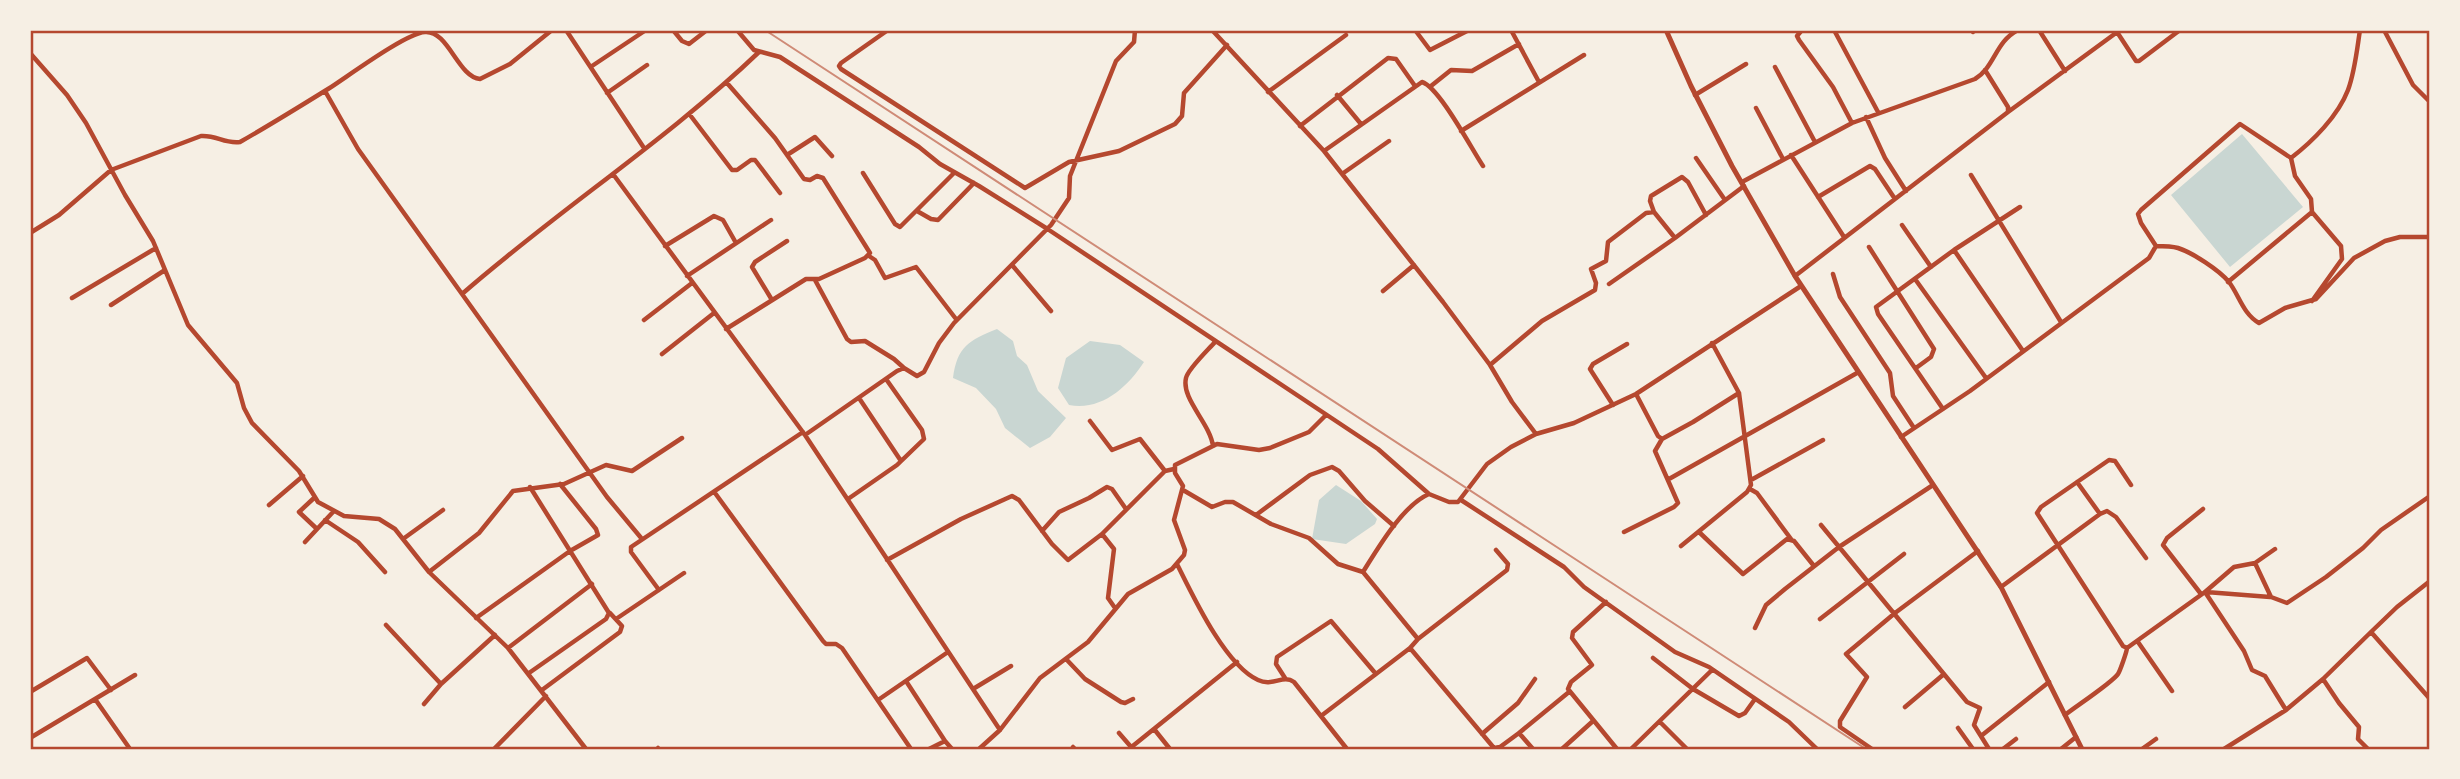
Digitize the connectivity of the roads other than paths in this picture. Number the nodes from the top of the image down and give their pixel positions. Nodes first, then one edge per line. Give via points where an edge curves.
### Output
1 (552, 30) edge
2 (566, 30) edge
3 (646, 30) edge
4 (673, 30) edge
5 (707, 30) edge
6 (737, 30) edge
7 (888, 30) edge
8 (1135, 30) edge
9 (1212, 30) edge
10 (1415, 30) edge
11 (1469, 30) edge
12 (1511, 30) edge
13 (1665, 30) edge
14 (1802, 30) edge
15 (1834, 30) edge
16 (2003, 30) edge
17 (2018, 30) edge
18 (2039, 30) edge
19 (2180, 30) edge
20 (2360, 30) edge
21 (2384, 30) edge
22 (2118, 31) edge
23 (1346, 34) dead end
24 (2007, 36) junction
25 (1519, 44) junction
26 (1227, 45) junction
27 (759, 52) junction
28 (30, 53) edge
29 (1584, 55) dead end
30 (1746, 64) dead end
31 (647, 65) dead end
32 (592, 66) junction
33 (1775, 67) dead end
34 (1985, 70) junction
35 (2065, 71) junction
36 (1539, 82) junction
37 (727, 83) junction
38 (1415, 86) junction
39 (1431, 86) junction
40 (325, 91) junction
41 (1268, 92) junction
42 (607, 93) junction
43 (1337, 95) junction
44 (1695, 95) junction
45 (2430, 102) edge
46 (1756, 108) dead end
47 (1878, 112) junction
48 (2008, 112) junction
49 (690, 115) junction
50 (1866, 117) junction
51 (1852, 123) junction
52 (1361, 124) junction
53 (1300, 126) junction
54 (1461, 131) junction
55 (1389, 141) dead end
56 (1815, 142) junction
57 (645, 148) junction
58 (1324, 151) junction
59 (788, 155) junction
60 (1791, 155) junction
61 (832, 156) dead end
62 (1696, 158) dead end
63 (2291, 158) junction
64 (1783, 159) junction
65 (1076, 160) junction
66 (1483, 166) dead end
67 (111, 170) junction
68 (863, 173) dead end
69 (954, 173) junction
70 (613, 174) junction
71 (1342, 174) junction
72 (1971, 175) dead end
73 (974, 183) junction
74 (1743, 184) junction
75 (1906, 191) junction
76 (780, 193) dead end
77 (1818, 197) junction
78 (1895, 199) junction
79 (1725, 200) junction
80 (2020, 206) dead end
81 (917, 211) junction
82 (1654, 212) junction
83 (2312, 212) junction
84 (1706, 215) junction
85 (771, 220) dead end
86 (1998, 222) junction
87 (1902, 225) dead end
88 (1046, 228) junction
89 (30, 233) edge
90 (1675, 237) junction
91 (1844, 237) junction
92 (2430, 237) edge
93 (787, 241) dead end
94 (736, 243) junction
95 (665, 246) junction
96 (2156, 246) junction
97 (1869, 247) dead end
98 (156, 248) junction
99 (1954, 250) junction
100 (869, 256) junction
101 (1012, 265) junction
102 (1414, 265) junction
103 (1931, 267) junction
104 (165, 270) junction
105 (1833, 274) dead end
106 (1795, 275) junction
107 (687, 276) junction
108 (1914, 279) junction
109 (815, 280) junction
110 (2228, 282) junction
111 (692, 283) junction
112 (1609, 284) dead end
113 (1801, 286) junction
114 (1897, 290) junction
115 (1383, 291) dead end
116 (462, 294) junction
117 (72, 298) dead end
118 (772, 300) junction
119 (2312, 301) junction
120 (111, 305) dead end
121 (1051, 311) dead end
122 (713, 313) junction
123 (956, 319) junction
124 (644, 320) dead end
125 (2062, 323) junction
126 (726, 329) junction
127 (1215, 342) junction
128 (1712, 343) junction
129 (1627, 344) dead end
130 (2023, 351) junction
131 (662, 354) dead end
132 (1490, 365) junction
133 (904, 368) junction
134 (1915, 369) junction
135 (1857, 373) junction
136 (1986, 378) junction
137 (886, 379) junction
138 (1739, 393) junction
139 (1636, 394) junction
140 (859, 398) junction
141 (1613, 405) junction
142 (1943, 409) junction
143 (1326, 415) junction
144 (1090, 421) dead end
145 (1914, 428) junction
146 (804, 434) junction
147 (1536, 434) junction
148 (1746, 436) junction
149 (1901, 437) junction
150 (682, 438) dead end
151 (1662, 439) junction
152 (1823, 440) dead end
153 (1213, 446) junction
154 (901, 461) junction
155 (1174, 469) junction
156 (589, 471) junction
157 (1165, 471) junction
158 (303, 476) junction
159 (1669, 479) junction
160 (1751, 480) junction
161 (2077, 482) junction
162 (560, 484) junction
163 (1933, 485) junction
164 (2131, 485) dead end
165 (530, 487) junction
166 (1750, 489) junction
167 (1183, 491) junction
168 (715, 493) junction
169 (1429, 494) junction
170 (2430, 496) edge
171 (314, 498) junction
172 (848, 499) junction
173 (1461, 500) junction
174 (269, 505) dead end
175 (1126, 509) junction
176 (2203, 509) dead end
177 (443, 510) dead end
178 (333, 512) junction
179 (2100, 514) junction
180 (1256, 515) junction
181 (325, 520) junction
182 (1821, 525) dead end
183 (1394, 526) junction
184 (317, 529) junction
185 (1042, 531) junction
186 (1624, 532) dead end
187 (1699, 532) junction
188 (1102, 534) junction
189 (403, 539) junction
190 (1791, 539) junction
191 (642, 540) junction
192 (305, 542) dead end
193 (1681, 546) dead end
194 (2057, 546) junction
195 (1839, 547) junction
196 (2275, 549) dead end
197 (570, 551) junction
198 (1496, 551) dead end
199 (1978, 551) junction
200 (1904, 554) dead end
201 (2146, 558) dead end
202 (887, 560) junction
203 (1177, 564) junction
204 (2255, 564) junction
205 (1814, 566) junction
206 (385, 572) dead end
207 (429, 572) junction
208 (1363, 572) junction
209 (684, 573) dead end
210 (1868, 581) junction
211 (2430, 581) edge
212 (592, 584) junction
213 (2001, 587) junction
214 (659, 590) junction
215 (2203, 593) junction
216 (2271, 597) junction
217 (1606, 602) junction
218 (1115, 608) junction
219 (609, 613) junction
220 (1895, 613) junction
221 (476, 618) junction
222 (1820, 619) dead end
223 (616, 620) junction
224 (386, 625) dead end
225 (1755, 628) dead end
226 (2371, 632) junction
227 (495, 635) junction
228 (1418, 639) junction
229 (2138, 642) junction
230 (508, 648) junction
231 (1410, 648) junction
232 (2127, 648) junction
233 (948, 652) junction
234 (1653, 657) dead end
235 (1066, 659) junction
236 (1237, 662) junction
237 (1011, 666) dead end
238 (1712, 670) junction
239 (529, 673) junction
240 (1376, 674) junction
241 (1944, 674) junction
242 (135, 675) dead end
243 (1285, 678) junction
244 (1535, 679) dead end
245 (2323, 679) junction
246 (906, 681) junction
247 (2049, 682) junction
248 (441, 684) junction
249 (973, 689) junction
250 (1693, 689) junction
251 (111, 690) junction
252 (542, 690) junction
253 (2172, 691) dead end
254 (30, 692) edge
255 (1569, 692) junction
256 (546, 696) junction
257 (95, 699) junction
258 (1133, 699) dead end
259 (1755, 699) junction
260 (2430, 699) edge
261 (878, 700) junction
262 (424, 704) dead end
263 (1905, 707) dead end
264 (2286, 710) junction
265 (2065, 715) junction
266 (1321, 716) junction
267 (1593, 721) junction
268 (1660, 722) junction
269 (1958, 728) dead end
270 (1154, 729) junction
271 (1000, 730) junction
272 (1119, 733) dead end
273 (1519, 733) junction
274 (1482, 734) junction
275 (1981, 736) junction
276 (2076, 737) junction
277 (30, 738) edge
278 (2016, 739) dead end
279 (2156, 739) dead end
280 (945, 741) junction
281 (130, 749) edge
282 (494, 749) edge
283 (586, 749) edge
284 (911, 749) edge
285 (929, 749) edge
286 (951, 749) edge
287 (979, 749) edge
288 (1131, 749) edge
289 (1170, 749) edge
290 (1347, 749) edge
291 (1533, 749) edge
292 (1562, 749) edge
293 (1617, 749) edge
294 (1631, 749) edge
295 (1687, 749) edge
296 (1816, 749) edge
297 (1872, 749) edge
298 (1973, 749) edge
299 (1989, 749) edge
300 (2003, 749) edge
301 (2061, 749) edge
302 (2082, 749) edge
303 (2142, 749) edge
304 (2224, 749) edge
305 (2368, 749) edge

1 - 40 street via 510,64 480,79 469,75 441,39 425,32 385,51
2 - 32 street
3 - 32 street
4 - 5 street via 689,44
6 - 27 street
7 - 65 street via 841,63 841,69 1021,187 1028,188
8 - 65 street via 1134,42 1116,61
9 - 26 street
10 - 11 street via 1430,50
12 - 25 street
13 - 44 street
14 - 51 street via 1799,40
15 - 47 street
16 - 24 street
17 - 24 street
18 - 35 street
19 - 22 street via 2139,61
20 - 63 street via 2347,91 2332,116
21 - 45 street via 2413,85
22 - 35 street
23 - 41 street
24 - 34 street
25 - 36 street
25 - 39 street via 1472,71 1451,70
26 - 41 street
26 - 65 street via 1184,93 1182,116 1175,124 1119,151
27 - 37 street
27 - 69 street via 780,57
28 - 67 street via 72,101
29 - 36 street
30 - 44 street
31 - 42 street
32 - 42 street
33 - 56 street
34 - 47 street via 1954,88
34 - 48 street
35 - 48 street
36 - 54 street
37 - 49 street
37 - 59 street
38 - 39 street via 1422,82
38 - 43 street via 1392,57
38 - 52 street
39 - 54 street
40 - 67 street via 240,142 228,144 213,135 201,136
40 - 116 street via 358,149
41 - 53 street
42 - 57 street
43 - 52 street
43 - 53 street
44 - 74 street
46 - 64 street
47 - 50 street
48 - 75 street
49 - 57 street
49 - 76 street via 732,170 755,160
50 - 51 street
50 - 75 street
51 - 56 street
52 - 58 street
53 - 58 street
54 - 66 street
55 - 71 street
56 - 60 street
57 - 70 street
58 - 71 street
59 - 61 street via 815,137
59 - 100 street via 804,179 823,178
60 - 64 street
60 - 77 street
62 - 79 street
63 - 83 street via 2295,176 2311,198
63 - 96 street via 2241,124 2138,214
64 - 74 street
65 - 88 street via 1068,181 1071,194
67 - 89 street via 59,215
67 - 98 street
68 - 81 street via 898,227
69 - 73 street
69 - 81 street
70 - 95 street
70 - 116 street via 515,247
71 - 102 street
72 - 86 street
73 - 81 street via 938,220
73 - 88 street
74 - 79 street
74 - 106 street
75 - 78 street
77 - 78 street via 1870,166
77 - 91 street
78 - 91 street
79 - 84 street
80 - 86 street
82 - 84 street via 1651,197 1682,177
82 - 90 street
82 - 132 street via 1646,213 1608,242 1606,261 1591,270 1595,290 1542,321
83 - 110 street
83 - 119 street via 2343,252
84 - 90 street
85 - 94 street
86 - 99 street
86 - 125 street
87 - 103 street
88 - 101 street
88 - 127 street
90 - 112 street
91 - 106 street
92 - 119 street via 2385,241 2354,258
93 - 118 street via 752,267
94 - 95 street via 723,220 714,216
94 - 107 street
95 - 107 street
96 - 110 street via 2176,247 2197,257
96 - 125 street via 2149,258
97 - 114 street
98 - 104 street
98 - 117 street
99 - 103 street
99 - 130 street
100 - 109 street
100 - 123 street via 885,278 916,267
101 - 121 street
101 - 123 street
102 - 115 street
102 - 132 street
103 - 108 street
104 - 120 street
104 - 158 street via 188,325 237,383 248,417
105 - 145 street via 1840,297 1890,373 1893,396
106 - 113 street
107 - 111 street
108 - 114 street
108 - 136 street
109 - 118 street via 806,279
109 - 133 street via 847,339 865,341
110 - 119 street via 2259,323 2285,308
111 - 122 street
111 - 124 street
113 - 128 street
113 - 135 street
114 - 134 street via 1934,349
114 - 134 street via 1875,307
116 - 156 street
118 - 126 street
122 - 126 street
122 - 131 street
123 - 133 street via 924,372 917,376
125 - 130 street
126 - 146 street
127 - 143 street
127 - 153 street via 1186,381 1188,395 1210,431
128 - 138 street
128 - 139 street
129 - 141 street via 1590,369
130 - 136 street
132 - 147 street
133 - 137 street
134 - 142 street
135 - 148 street
135 - 149 street
136 - 142 street
137 - 140 street
137 - 154 street via 924,435
138 - 148 street
138 - 151 street
139 - 141 street
139 - 151 street
140 - 146 street
140 - 154 street
141 - 147 street
142 - 145 street
143 - 153 street via 1309,432 1270,449
143 - 169 street via 1384,453
144 - 157 street via 1112,450 1140,439
145 - 149 street
146 - 168 street
146 - 172 street
147 - 173 street via 1487,464
148 - 159 street
148 - 160 street
149 - 163 street
150 - 156 street via 632,471 606,465
151 - 159 street via 1655,451
152 - 160 street
153 - 155 street via 1177,463
154 - 172 street
155 - 157 street
155 - 167 street
156 - 162 street
156 - 191 street
157 - 175 street
158 - 171 street
158 - 174 street
159 - 186 street via 1676,505
160 - 166 street
161 - 164 street via 2112,460
161 - 179 street
161 - 194 street via 2037,513
162 - 165 street
162 - 197 street via 598,532 596,538
163 - 195 street
163 - 199 street
165 - 197 street
165 - 207 street via 509,495 484,528
166 - 187 street
166 - 190 street
167 - 180 street via 1212,508 1229,501
167 - 203 street via 1174,520 1185,550
168 - 191 street
168 - 261 street via 823,641 839,645
169 - 173 street via 1453,503
169 - 183 street
170 - 216 street via 2290,601 2282,603
171 - 178 street
171 - 184 street via 299,512
172 - 202 street
173 - 217 street via 1568,570
175 - 185 street via 1107,487 1059,512
175 - 188 street
176 - 215 street via 2163,545
177 - 189 street
178 - 181 street
178 - 189 street via 387,522
179 - 194 street
179 - 201 street via 2108,511 2116,517
180 - 183 street via 1310,475 1332,467
180 - 208 street via 1305,536 1338,564
181 - 184 street
181 - 206 street via 358,542
182 - 195 street
183 - 208 street
184 - 192 street
185 - 188 street via 1068,560
185 - 202 street via 1012,496
187 - 190 street via 1743,574
187 - 193 street
188 - 218 street via 1114,549 1108,598
189 - 207 street
190 - 205 street
191 - 214 street via 630,549
194 - 213 street
194 - 232 street
195 - 205 street
195 - 210 street
196 - 204 street
197 - 212 street
197 - 221 street
198 - 228 street via 1507,570
199 - 213 street
199 - 220 street
200 - 210 street
202 - 233 street
203 - 218 street via 1128,594
203 - 236 street via 1217,639
204 - 215 street via 2234,567
204 - 216 street
205 - 225 street via 1766,605
207 - 221 street
208 - 228 street
209 - 214 street
210 - 220 street
210 - 222 street
211 - 226 street
212 - 219 street
212 - 230 street
213 - 247 street
214 - 223 street
215 - 216 street
215 - 229 street
215 - 264 street via 2252,670 2265,676
217 - 238 street via 1679,654
217 - 255 street via 1573,632 1572,638 1592,665 1568,685
218 - 235 street via 1088,642
219 - 223 street
219 - 239 street via 606,620
220 - 241 street
220 - 297 street via 1846,654 1867,677 1840,727
221 - 227 street
223 - 252 street via 622,626 620,632
224 - 248 street
226 - 245 street
226 - 260 street
227 - 230 street
227 - 248 street
228 - 231 street
229 - 232 street
229 - 253 street
230 - 239 street
231 - 240 street
231 - 274 street
232 - 265 street via 2118,674
233 - 246 street
233 - 249 street
234 - 250 street
235 - 258 street via 1085,679 1121,702
235 - 271 street via 1034,684
236 - 243 street via 1260,681 1269,684
236 - 270 street
237 - 249 street
238 - 250 street
238 - 259 street
239 - 252 street
240 - 243 street via 1331,621 1277,657
240 - 266 street
241 - 263 street
241 - 275 street via 1967,702 1980,708 1974,725
242 - 251 street
243 - 266 street via 1294,682
244 - 274 street via 1518,703
245 - 264 street
245 - 305 street via 2359,727 2358,739
246 - 261 street
246 - 280 street
247 - 265 street
247 - 275 street
248 - 262 street
249 - 271 street
250 - 259 street via 1739,716
250 - 268 street
251 - 254 street via 87,658
251 - 257 street
252 - 256 street
255 - 267 street
255 - 273 street
256 - 282 street
256 - 283 street
257 - 277 street
257 - 281 street
259 - 296 street via 1794,725
261 - 284 street
264 - 304 street
265 - 276 street
266 - 290 street
267 - 292 street
267 - 293 street
268 - 294 street
268 - 295 street
269 - 298 street
270 - 288 street
270 - 289 street
271 - 287 street
272 - 288 street
273 - 274 street via 1496,749
273 - 291 street
275 - 299 street
276 - 301 street
276 - 302 street
278 - 300 street
279 - 303 street
280 - 285 street
280 - 286 street

